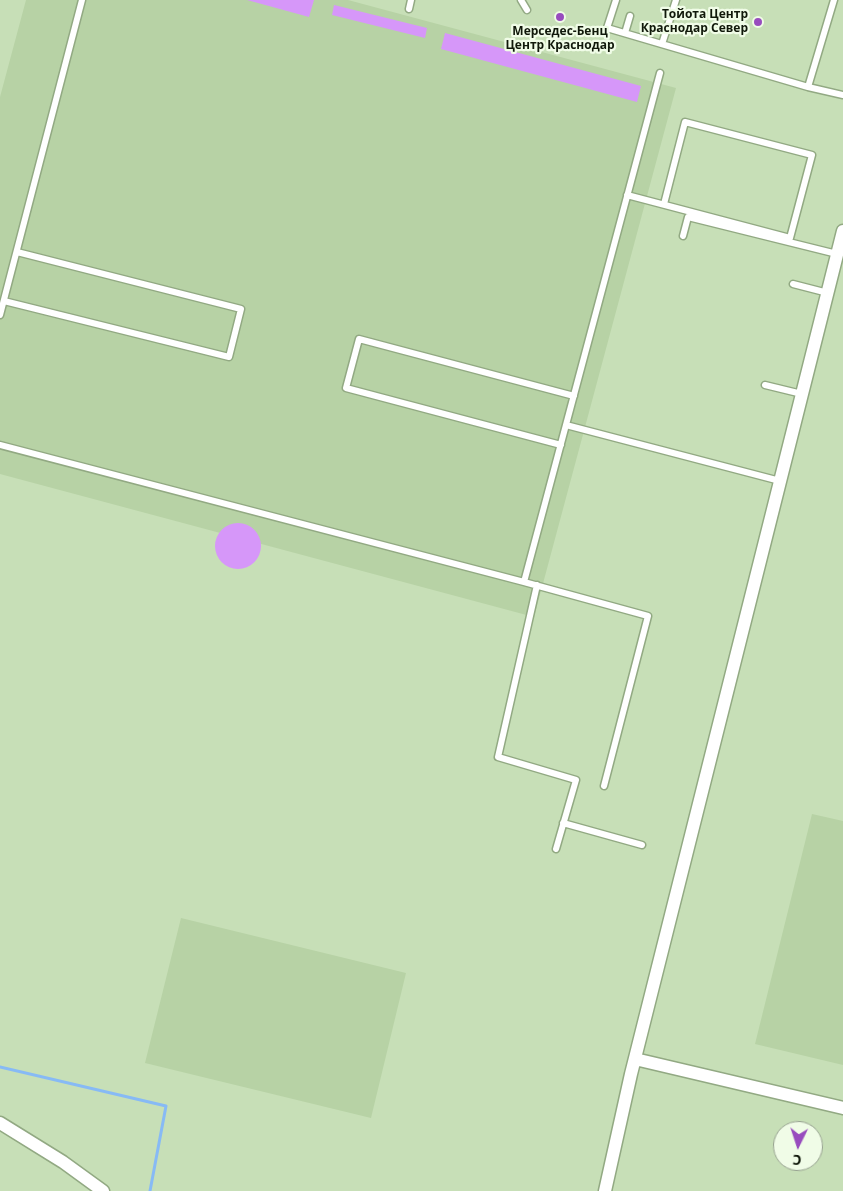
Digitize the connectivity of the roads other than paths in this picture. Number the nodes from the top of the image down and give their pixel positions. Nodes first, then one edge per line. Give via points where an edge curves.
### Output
1 (82, 0) edge
2 (411, 0) edge
3 (521, 0) edge
4 (616, 0) edge
5 (676, 0) edge
6 (834, 0) edge
7 (409, 9) dead end
8 (527, 10) dead end
9 (630, 16) dead end
10 (625, 33) junction
11 (662, 44) junction
12 (660, 73) dead end
13 (808, 87) junction
14 (843, 95) edge
15 (627, 195) junction
16 (664, 204) junction
17 (843, 231) edge
18 (683, 236) dead end
19 (17, 252) junction
20 (837, 254) junction
21 (793, 284) dead end
22 (828, 293) junction
23 (4, 301) junction
24 (0, 315) edge
25 (766, 385) dead end
26 (802, 394) junction
27 (574, 396) junction
28 (566, 425) junction
29 (0, 445) edge
30 (560, 445) junction
31 (780, 481) junction
32 (524, 582) junction
33 (537, 585) junction
34 (604, 786) dead end
35 (563, 823) junction
36 (642, 845) dead end
37 (556, 849) dead end
38 (635, 1059) junction
39 (843, 1108) edge
40 (0, 1123) edge
41 (103, 1191) edge
42 (605, 1191) edge

1 - 19 lane
2 - 7 lane
3 - 8 lane
4 - 10 lane via 607,28
5 - 11 lane
6 - 13 lane
9 - 10 lane
10 - 11 lane
11 - 13 lane
12 - 15 lane
13 - 14 lane
15 - 16 lane
15 - 27 lane
16 - 16 lane via 790,238 812,155 685,122
17 - 20 street
18 - 20 lane via 688,217
19 - 23 lane
19 - 23 lane via 241,309 229,357
20 - 22 street
21 - 22 lane
22 - 26 street
23 - 24 lane
25 - 26 lane
26 - 31 street
27 - 28 lane
27 - 30 lane via 359,339 346,388
28 - 30 lane
28 - 31 lane
29 - 32 lane
30 - 32 lane
31 - 38 street
32 - 33 lane
33 - 34 lane via 648,616
33 - 35 lane via 498,757 576,780
35 - 36 lane
35 - 37 lane
38 - 39 street
38 - 42 street
40 - 41 street via 64,1162

